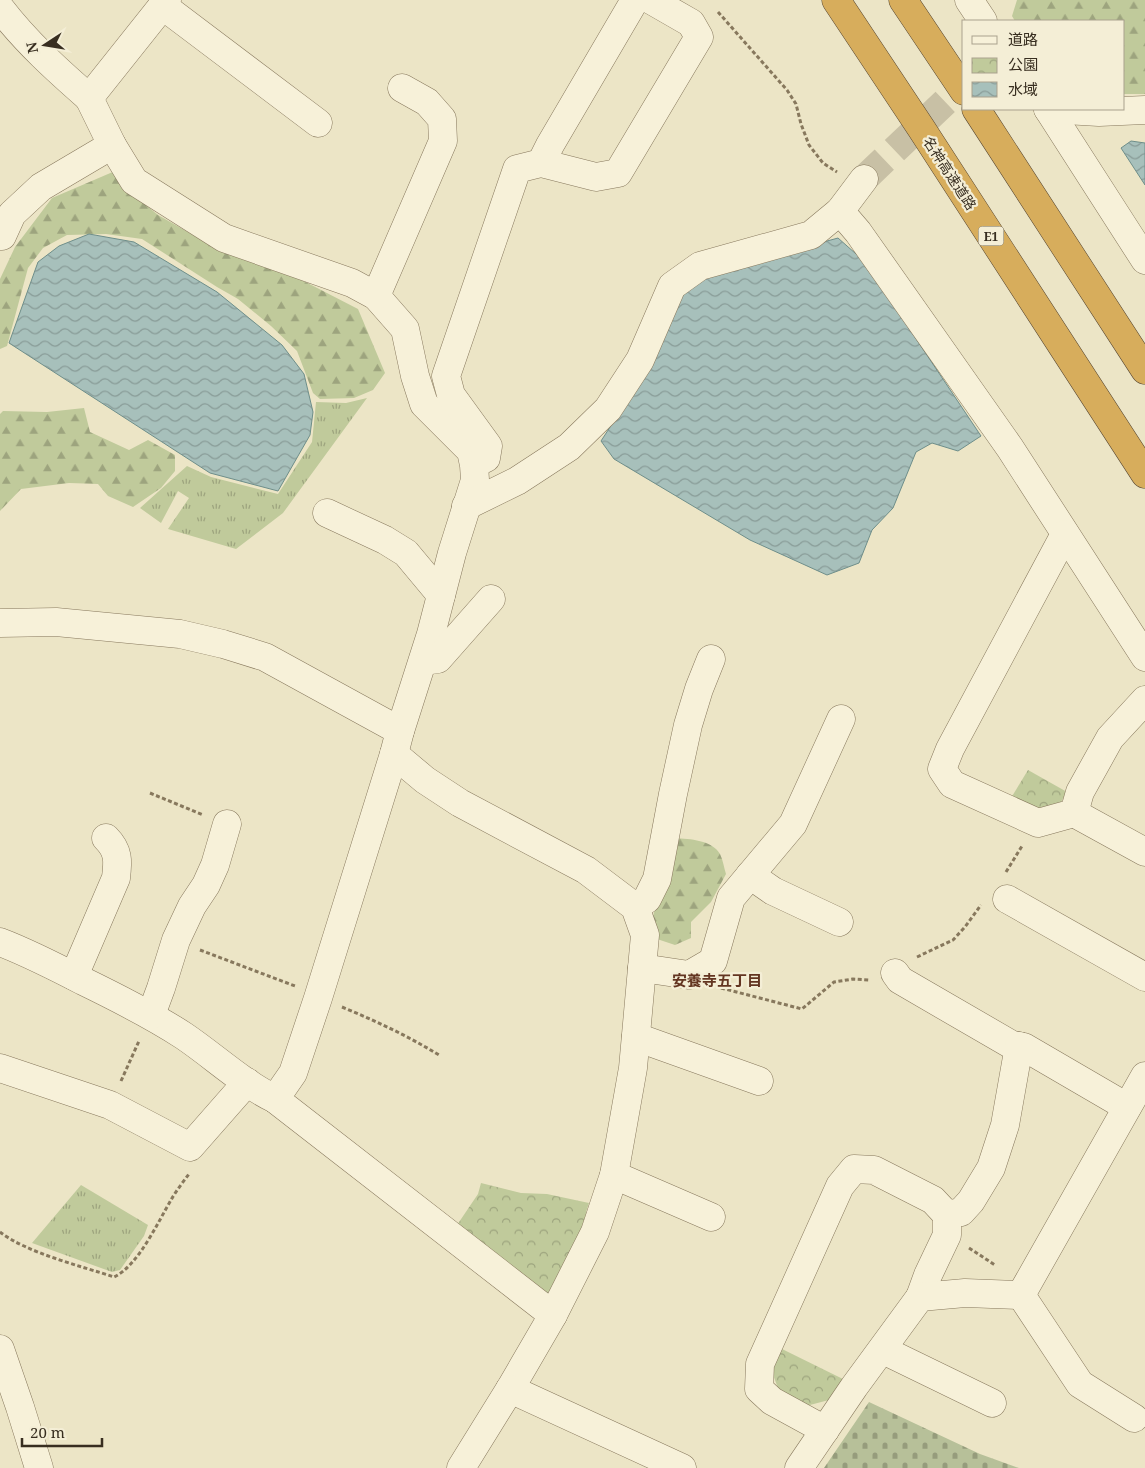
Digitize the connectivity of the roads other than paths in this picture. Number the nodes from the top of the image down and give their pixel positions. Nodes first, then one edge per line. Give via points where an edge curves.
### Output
1 (635, 0) edge
2 (651, 0) edge
3 (836, 0) edge
4 (903, 0) edge
5 (969, 0) edge
6 (165, 3) edge
7 (0, 8) edge
8 (982, 20) edge
9 (402, 88) dead end
10 (962, 88) edge
11 (89, 98) junction
12 (977, 110) edge
13 (1049, 110) edge
14 (1065, 110) edge
15 (1145, 110) edge
16 (318, 123) dead end
17 (112, 146) junction
18 (541, 163) junction
19 (860, 184) tunnel mouth
20 (840, 211) junction
21 (2, 236) dead end
22 (1145, 260) edge
23 (376, 296) junction
24 (1145, 370) edge
25 (474, 465) junction
26 (1145, 474) edge
27 (466, 506) junction
28 (327, 513) dead end
29 (1065, 534) junction
30 (441, 595) junction
31 (491, 599) dead end
32 (0, 623) edge
33 (1145, 658) edge
34 (711, 659) dead end
35 (423, 661) junction
36 (1145, 700) edge
37 (841, 718) dead end
38 (397, 742) junction
39 (1074, 813) junction
40 (227, 824) road end
41 (106, 838) dead end
42 (1145, 852) edge
43 (750, 875) junction
44 (997, 893) road end
45 (634, 907) junction
46 (839, 922) dead end
47 (0, 942) edge
48 (642, 968) junction
49 (895, 973) road end
50 (74, 976) junction
51 (1145, 977) edge
52 (151, 1015) junction
53 (636, 1037) junction
54 (1019, 1046) junction
55 (0, 1068) edge
56 (1145, 1076) edge
57 (759, 1081) dead end
58 (247, 1082) junction
59 (275, 1099) junction
60 (1127, 1107) junction
61 (614, 1175) junction
62 (711, 1217) dead end
63 (947, 1225) junction
64 (1021, 1294) junction
65 (920, 1297) junction
66 (553, 1315) junction
67 (0, 1350) edge
68 (883, 1350) junction
69 (510, 1389) junction
70 (992, 1403) dead end
71 (1134, 1418) dead end
72 (825, 1430) junction
73 (39, 1468) edge
74 (461, 1468) edge
75 (682, 1468) edge
76 (799, 1468) edge

1 - 18 street
2 - 18 street via 691,23 699,37 618,173 596,177
3 - 26 highway, 名神高速道路 / E1
4 - 10 highway
5 - 8 street
6 - 11 street
6 - 16 street
7 - 11 street via 15,28
9 - 23 street via 427,102 442,119 443,141
11 - 17 street
12 - 24 highway
13 - 22 street
14 - 15 street
17 - 21 street via 41,187 12,214
17 - 23 street via 134,182 224,238 352,283
18 - 25 street via 517,169 446,376 451,395 488,446 486,458
19 - 20 street
20 - 27 street via 811,235 700,266 672,286 640,360 608,409 569,447 517,481
20 - 29 street via 1010,448
23 - 25 street via 405,329 424,404 471,451
25 - 27 street via 475,480
27 - 30 street
28 - 30 street via 385,540 406,554
29 - 33 street
29 - 39 street via 942,769 952,784 1038,824
30 - 35 street
31 - 35 street via 438,659
32 - 38 street via 56,622 180,634 223,644 264,657
34 - 45 street via 688,725 657,880 647,900
35 - 38 street
36 - 39 street via 1110,738 1080,792
37 - 43 street via 793,824
38 - 45 street via 425,780 460,803 586,870
38 - 59 street via 293,1073
39 - 42 street
40 - 52 street via 206,885 176,940
41 - 50 street via 112,844 118,861 116,878
43 - 46 street via 773,891
43 - 48 street via 731,898 712,961 689,975
44 - 51 street
45 - 48 street via 645,936
47 - 50 street
48 - 53 street
49 - 54 street via 900,980 1012,1045
50 - 52 street
52 - 58 street
53 - 57 street
53 - 61 street
54 - 60 street
54 - 63 street via 1005,1125 991,1168 971,1201
55 - 58 street via 110,1105 190,1147
56 - 60 street
58 - 59 street
59 - 66 street
60 - 64 street
61 - 62 street
61 - 66 street via 595,1232
63 - 65 street
63 - 72 street via 933,1200 874,1170 854,1169 840,1186 760,1364 760,1389 772,1401
64 - 65 street via 965,1293
64 - 71 street via 1080,1384
65 - 68 street
66 - 69 street
67 - 73 street
68 - 70 street
68 - 72 street
69 - 74 street
69 - 75 street
72 - 76 street

